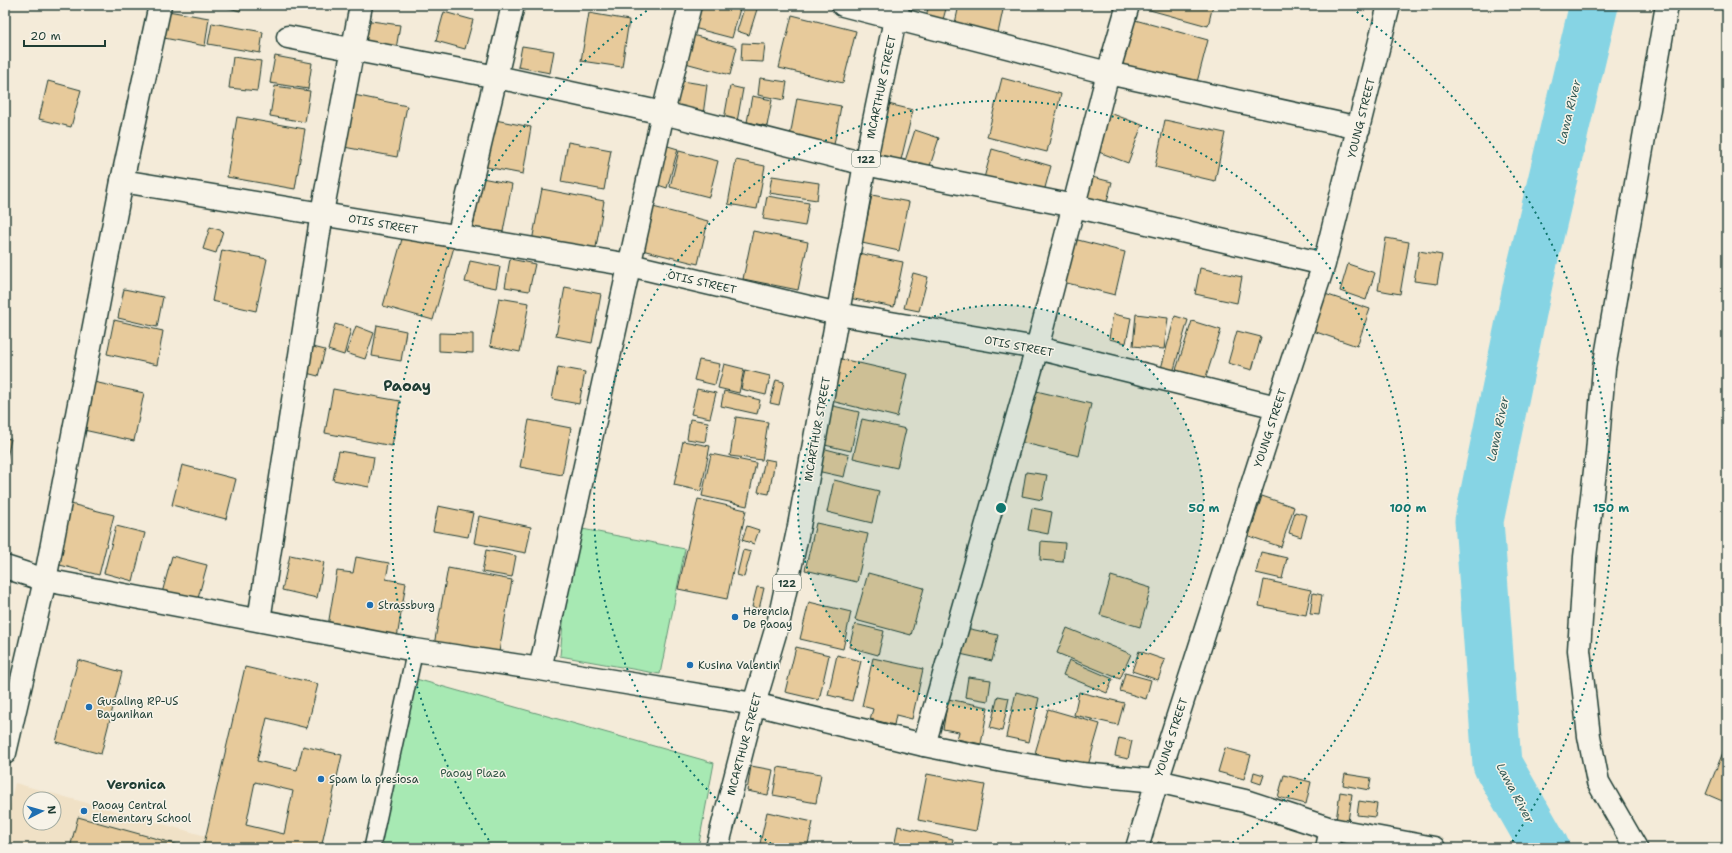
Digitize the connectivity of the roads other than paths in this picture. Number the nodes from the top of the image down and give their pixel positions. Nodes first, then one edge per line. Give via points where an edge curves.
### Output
1 (160, 5) edge
2 (361, 5) edge
3 (513, 5) edge
4 (690, 5) edge
5 (843, 5) edge
6 (1128, 5) edge
7 (1389, 5) edge
8 (1667, 5) edge
9 (896, 11) edge
10 (288, 38) dead end
11 (353, 50) junction
12 (1108, 73) junction
13 (496, 77) junction
14 (663, 113) junction
15 (1359, 128) junction
16 (865, 164) junction
17 (122, 181) junction
18 (1074, 206) junction
19 (322, 214) junction
20 (458, 237) junction
21 (1324, 264) junction
22 (630, 265) junction
23 (838, 314) junction
24 (1037, 348) junction
25 (1277, 407) junction
26 (5, 567) edge
27 (45, 580) junction
28 (259, 620) junction
29 (415, 650) junction
30 (540, 668) junction
31 (754, 704) junction
32 (924, 745) junction
33 (5, 753) edge
34 (1157, 781) junction
35 (1329, 839) edge
36 (372, 848) edge
37 (717, 848) edge
38 (1137, 848) edge
39 (1434, 848) edge
40 (1636, 848) edge

1 - 17 street
2 - 11 street
3 - 13 street
4 - 14 street
5 - 9 street
6 - 12 street
7 - 15 street, YOUNG STREET
8 - 40 street via 1604,368 1585,557 1579,650 1589,736 1598,782
9 - 12 street
9 - 16 street, MCARTHUR STREET / 122
10 - 11 street
11 - 13 street
11 - 19 street
12 - 15 street
12 - 18 street
13 - 14 street
13 - 20 street
14 - 16 street
14 - 22 street
15 - 21 street, YOUNG STREET
16 - 18 street
16 - 23 street, MCARTHUR STREET / 122
17 - 19 street, OTIS STREET
17 - 27 street
18 - 21 street
18 - 24 street
19 - 20 street, OTIS STREET
19 - 28 street
20 - 22 street, OTIS STREET
21 - 25 street, YOUNG STREET
22 - 23 street, OTIS STREET
22 - 30 street
23 - 24 street, OTIS STREET
23 - 31 street, MCARTHUR STREET / 122 via 779,620
24 - 25 street, OTIS STREET
24 - 32 street
25 - 34 street, YOUNG STREET
26 - 27 street
27 - 28 street
27 - 33 street
28 - 29 street
29 - 30 street
29 - 36 lane
30 - 31 street
31 - 32 street
31 - 37 street, MCARTHUR STREET / 122
32 - 34 street via 1082,774
34 - 35 street via 1245,801
34 - 38 street, YOUNG STREET
35 - 39 street

